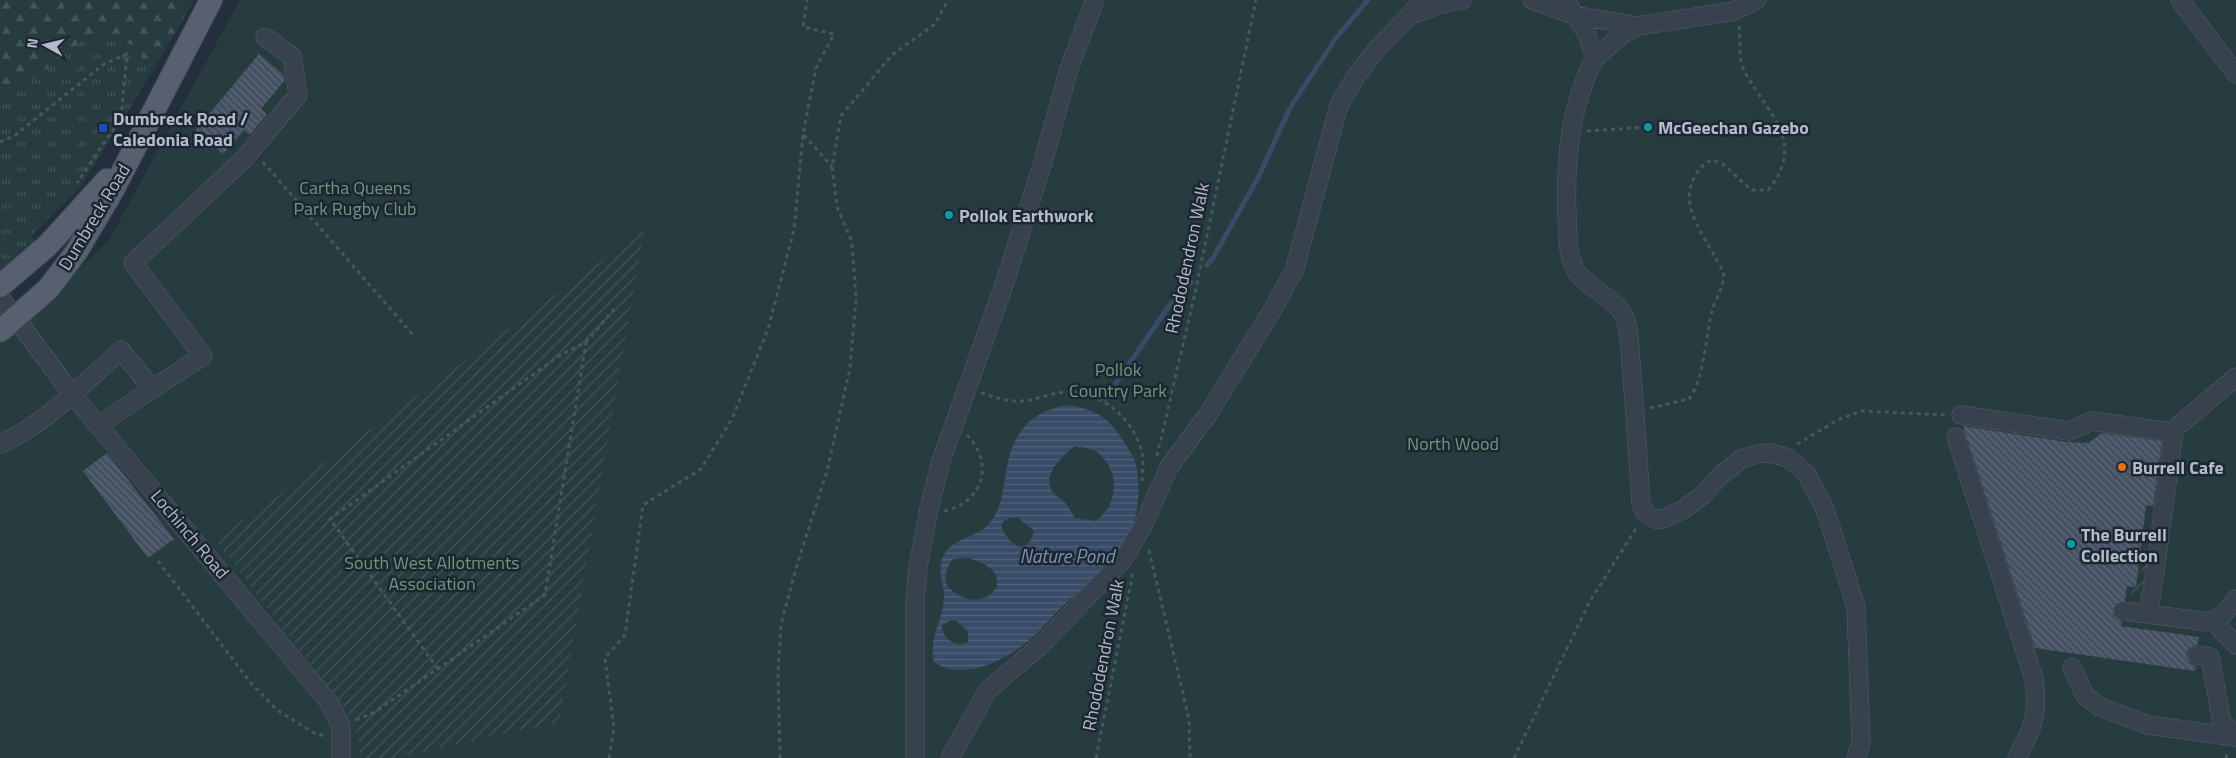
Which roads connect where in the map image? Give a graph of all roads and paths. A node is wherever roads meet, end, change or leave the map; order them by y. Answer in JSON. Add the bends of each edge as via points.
{"nodes":[{"id":1,"x":211,"y":0,"type":"edge"},
{"id":2,"x":808,"y":0,"type":"edge"},
{"id":3,"x":948,"y":0,"type":"edge"},
{"id":4,"x":1095,"y":0,"type":"edge"},
{"id":5,"x":1256,"y":0,"type":"edge"},
{"id":6,"x":1421,"y":0,"type":"edge"},
{"id":7,"x":1462,"y":0,"type":"edge"},
{"id":8,"x":1532,"y":0,"type":"edge"},
{"id":9,"x":1757,"y":0,"type":"edge"},
{"id":10,"x":2180,"y":0,"type":"edge"},
{"id":11,"x":1569,"y":7,"type":"edge"},
{"id":12,"x":1734,"y":11,"type":"junction"},
{"id":13,"x":1410,"y":15,"type":"junction"},
{"id":14,"x":1638,"y":26,"type":"junction"},
{"id":15,"x":266,"y":37,"type":"dead end"},
{"id":16,"x":1595,"y":58,"type":"junction"},
{"id":17,"x":2236,"y":74,"type":"edge"},
{"id":18,"x":1648,"y":128,"type":"dead end"},
{"id":19,"x":1571,"y":130,"type":"junction"},
{"id":20,"x":803,"y":134,"type":"junction"},
{"id":21,"x":0,"y":142,"type":"edge"},
{"id":22,"x":252,"y":150,"type":"junction"},
{"id":23,"x":133,"y":151,"type":"junction"},
{"id":24,"x":832,"y":166,"type":"junction"},
{"id":25,"x":72,"y":189,"type":"dead end"},
{"id":26,"x":0,"y":286,"type":"edge"},
{"id":27,"x":0,"y":297,"type":"edge"},
{"id":28,"x":617,"y":306,"type":"dead end"},
{"id":29,"x":6,"y":325,"type":"edge"},
{"id":30,"x":413,"y":335,"type":"dead end"},
{"id":31,"x":586,"y":342,"type":"junction"},
{"id":32,"x":2236,"y":377,"type":"edge"},
{"id":33,"x":152,"y":389,"type":"junction"},
{"id":34,"x":965,"y":390,"type":"junction"},
{"id":35,"x":72,"y":394,"type":"junction"},
{"id":36,"x":1956,"y":415,"type":"joint"},
{"id":37,"x":1635,"y":418,"type":"junction"},
{"id":38,"x":99,"y":426,"type":"junction"},
{"id":39,"x":952,"y":431,"type":"junction"},
{"id":40,"x":2170,"y":432,"type":"junction"},
{"id":41,"x":1956,"y":437,"type":"dead end"},
{"id":42,"x":0,"y":444,"type":"edge"},
{"id":43,"x":1781,"y":456,"type":"junction"},
{"id":44,"x":1155,"y":462,"type":"dead end"},
{"id":45,"x":1142,"y":490,"type":"dead end"},
{"id":46,"x":929,"y":509,"type":"junction"},
{"id":47,"x":1646,"y":514,"type":"junction"},
{"id":48,"x":1143,"y":526,"type":"junction"},
{"id":49,"x":158,"y":561,"type":"dead end"},
{"id":50,"x":1135,"y":564,"type":"dead end"},
{"id":51,"x":2236,"y":599,"type":"edge"},
{"id":52,"x":2124,"y":611,"type":"dead end"},
{"id":53,"x":2148,"y":614,"type":"junction"},
{"id":54,"x":2215,"y":619,"type":"junction"},
{"id":55,"x":2236,"y":645,"type":"edge"},
{"id":56,"x":2197,"y":655,"type":"dead end"},
{"id":57,"x":2072,"y":667,"type":"dead end"},
{"id":58,"x":438,"y":669,"type":"junction"},
{"id":59,"x":342,"y":733,"type":"junction"},
{"id":60,"x":2232,"y":733,"type":"edge"},
{"id":61,"x":1862,"y":753,"type":"edge"},
{"id":62,"x":341,"y":758,"type":"edge"},
{"id":63,"x":609,"y":758,"type":"edge"},
{"id":64,"x":780,"y":758,"type":"edge"},
{"id":65,"x":915,"y":758,"type":"edge"},
{"id":66,"x":950,"y":758,"type":"edge"},
{"id":67,"x":1096,"y":758,"type":"edge"},
{"id":68,"x":1190,"y":758,"type":"edge"},
{"id":69,"x":1514,"y":758,"type":"edge"},
{"id":70,"x":2017,"y":758,"type":"edge"}],
"edges":[{"from":1,"to":23,"type":"main road","name":"Dumbreck Road"},
{"from":2,"to":20,"type":"path","via":[[803,27],[834,34],[816,68]]},
{"from":3,"to":24,"type":"path","via":[[935,24],[892,55],[841,116]]},
{"from":4,"to":34,"type":"street","via":[[1069,68],[1004,285]]},
{"from":5,"to":44,"type":"path","name":"Rhododendron Walk","via":[[1195,293]]},
{"from":6,"to":13,"type":"street"},
{"from":7,"to":13,"type":"street"},
{"from":8,"to":11,"type":"street"},
{"from":9,"to":12,"type":"street"},
{"from":10,"to":17,"type":"street"},
{"from":11,"to":14,"type":"street"},
{"from":11,"to":16,"type":"street","via":[[1586,32]]},
{"from":12,"to":14,"type":"street"},
{"from":12,"to":37,"type":"path","via":[[1738,17],[1739,52],[1745,73],[1778,121],[1783,136],[1784,160],[1781,172],[1768,190],[1751,190],[1723,164],[1712,160],[1704,163],[1696,174],[1689,199],[1691,207],[1702,235],[1724,273],[1696,390],[1689,399],[1652,406]]},
{"from":13,"to":48,"type":"street","via":[[1376,50],[1339,104],[1294,271],[1209,412],[1169,467]]},
{"from":14,"to":16,"type":"street","via":[[1624,33]]},
{"from":15,"to":22,"type":"street","via":[[292,56],[298,95]]},
{"from":16,"to":19,"type":"street"},
{"from":18,"to":19,"type":"path"},
{"from":19,"to":37,"type":"street","via":[[1566,184],[1572,261],[1578,274],[1624,316],[1630,343]]},
{"from":20,"to":24,"type":"path"},
{"from":20,"to":63,"type":"path","via":[[794,230],[768,329],[732,419],[701,469],[643,505],[625,635],[605,658],[614,728]]},
{"from":21,"to":25,"type":"path","via":[[14,136],[104,64],[127,54],[121,118]]},
{"from":22,"to":30,"type":"path"},
{"from":22,"to":33,"type":"street","via":[[134,263],[203,356]]},
{"from":23,"to":26,"type":"main road","name":"Dumbreck Road","via":[[47,246]]},
{"from":23,"to":29,"type":"main road","name":"Dumbreck Road","via":[[77,251],[48,289]]},
{"from":24,"to":64,"type":"path","via":[[837,207],[852,242],[856,299],[850,368],[827,471],[781,625],[778,673]]},
{"from":27,"to":29,"type":"street","name":"Lochinch Road"},
{"from":28,"to":31,"type":"path"},
{"from":29,"to":35,"type":"street","name":"Lochinch Road"},
{"from":31,"to":58,"type":"path","via":[[545,595]]},
{"from":31,"to":58,"type":"path","via":[[559,356],[330,519]]},
{"from":32,"to":40,"type":"street"},
{"from":33,"to":35,"type":"street","via":[[121,350]]},
{"from":33,"to":38,"type":"street"},
{"from":34,"to":39,"type":"street"},
{"from":34,"to":45,"type":"path","via":[[1009,401],[1070,392],[1092,395],[1121,415],[1134,435],[1142,453]]},
{"from":35,"to":38,"type":"street","name":"Lochinch Road"},
{"from":35,"to":42,"type":"street","via":[[19,435]]},
{"from":36,"to":40,"type":"street","via":[[2069,431],[2092,421]]},
{"from":36,"to":43,"type":"path","via":[[1861,411],[1823,428]]},
{"from":37,"to":47,"type":"street","via":[[1641,504]]},
{"from":38,"to":59,"type":"street","name":"Lochinch Road","via":[[328,701]]},
{"from":39,"to":46,"type":"street"},
{"from":39,"to":46,"type":"path","via":[[964,433],[981,454],[980,484],[972,498],[955,509]]},
{"from":40,"to":53,"type":"street","via":[[2173,438]]},
{"from":41,"to":70,"type":"street","via":[[2034,679],[2037,709],[2032,728]]},
{"from":43,"to":47,"type":"street","via":[[1763,453],[1741,459],[1684,510],[1662,519]]},
{"from":43,"to":61,"type":"street","via":[[1806,473],[1824,510],[1856,607]]},
{"from":46,"to":65,"type":"street","via":[[915,601]]},
{"from":47,"to":69,"type":"path","via":[[1590,601]]},
{"from":48,"to":66,"type":"street","via":[[1123,560],[1101,584],[1040,646],[988,690]]},
{"from":48,"to":68,"type":"path","via":[[1189,719]]},
{"from":49,"to":59,"type":"path","via":[[250,682],[277,710],[314,733]]},
{"from":50,"to":67,"type":"path","name":"Rhododendron Walk"},
{"from":51,"to":54,"type":"street","via":[[2223,615]]},
{"from":52,"to":53,"type":"street"},
{"from":53,"to":54,"type":"street","via":[[2208,622]]},
{"from":54,"to":55,"type":"street"},
{"from":56,"to":60,"type":"street","via":[[2210,657],[2222,723]]},
{"from":57,"to":60,"type":"street","via":[[2085,696],[2100,707],[2148,724]]},
{"from":58,"to":59,"type":"path"},
{"from":59,"to":62,"type":"street"}]}
